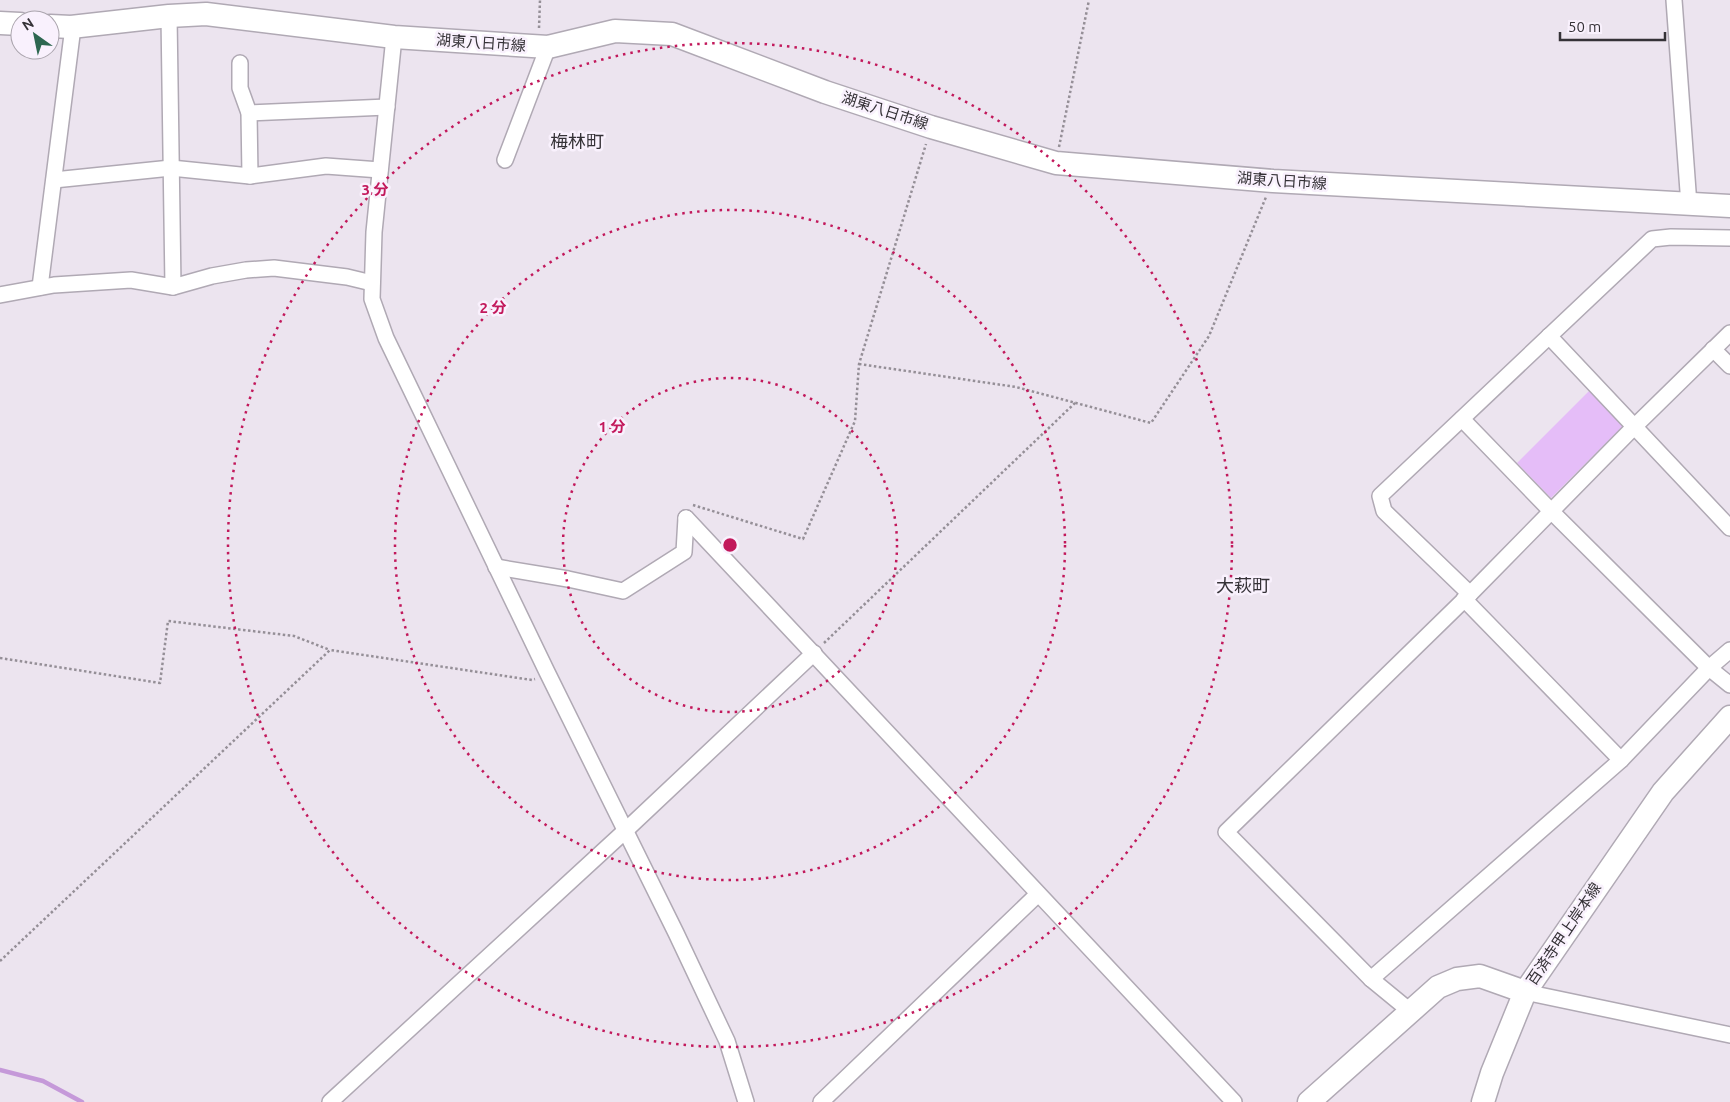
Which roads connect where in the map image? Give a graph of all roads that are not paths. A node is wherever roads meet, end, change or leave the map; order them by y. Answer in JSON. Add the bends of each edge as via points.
{"nodes":[{"id":1,"x":1674,"y":0,"type":"edge"},
{"id":2,"x":169,"y":16,"type":"junction"},
{"id":3,"x":61,"y":26,"type":"edge"},
{"id":4,"x":394,"y":37,"type":"junction"},
{"id":5,"x":543,"y":47,"type":"junction"},
{"id":6,"x":240,"y":63,"type":"dead end"},
{"id":7,"x":387,"y":107,"type":"junction"},
{"id":8,"x":249,"y":113,"type":"junction"},
{"id":9,"x":505,"y":160,"type":"dead end"},
{"id":10,"x":171,"y":168,"type":"junction"},
{"id":11,"x":380,"y":170,"type":"junction"},
{"id":12,"x":250,"y":176,"type":"junction"},
{"id":13,"x":54,"y":180,"type":"junction"},
{"id":14,"x":1689,"y":205,"type":"junction"},
{"id":15,"x":1730,"y":206,"type":"edge"},
{"id":16,"x":1730,"y":238,"type":"edge"},
{"id":17,"x":372,"y":283,"type":"junction"},
{"id":18,"x":173,"y":286,"type":"junction"},
{"id":19,"x":40,"y":287,"type":"junction"},
{"id":20,"x":0,"y":295,"type":"edge"},
{"id":21,"x":1730,"y":333,"type":"edge"},
{"id":22,"x":1549,"y":336,"type":"junction"},
{"id":23,"x":1714,"y":349,"type":"junction"},
{"id":24,"x":1730,"y":366,"type":"edge"},
{"id":25,"x":1462,"y":418,"type":"junction"},
{"id":26,"x":1634,"y":427,"type":"junction"},
{"id":27,"x":1551,"y":511,"type":"junction"},
{"id":28,"x":1730,"y":528,"type":"edge"},
{"id":29,"x":496,"y":567,"type":"junction"},
{"id":30,"x":1467,"y":597,"type":"junction"},
{"id":31,"x":1730,"y":650,"type":"edge"},
{"id":32,"x":814,"y":653,"type":"junction"},
{"id":33,"x":1709,"y":668,"type":"junction"},
{"id":34,"x":1730,"y":685,"type":"edge"},
{"id":35,"x":1730,"y":717,"type":"edge"},
{"id":36,"x":1621,"y":760,"type":"junction"},
{"id":37,"x":625,"y":830,"type":"junction"},
{"id":38,"x":1038,"y":894,"type":"junction"},
{"id":39,"x":1371,"y":979,"type":"junction"},
{"id":40,"x":1525,"y":992,"type":"junction"},
{"id":41,"x":1410,"y":1011,"type":"junction"},
{"id":42,"x":1730,"y":1035,"type":"edge"},
{"id":43,"x":330,"y":1102,"type":"edge"},
{"id":44,"x":746,"y":1102,"type":"edge"},
{"id":45,"x":821,"y":1102,"type":"edge"},
{"id":46,"x":1234,"y":1102,"type":"edge"},
{"id":47,"x":1309,"y":1102,"type":"edge"},
{"id":48,"x":1483,"y":1102,"type":"edge"}],
"edges":[{"from":1,"to":14,"type":"street"},
{"from":2,"to":3,"type":"main road","name":"湖東八日市線"},
{"from":2,"to":4,"type":"main road","name":"湖東八日市線","via":[[206,14]]},
{"from":2,"to":10,"type":"street"},
{"from":3,"to":13,"type":"street","via":[[73,27]]},
{"from":4,"to":5,"type":"main road","name":"湖東八日市線"},
{"from":4,"to":7,"type":"street"},
{"from":5,"to":9,"type":"street"},
{"from":5,"to":14,"type":"main road","name":"湖東八日市線","via":[[615,31],[672,34],[825,92],[1056,163],[1273,181]]},
{"from":6,"to":8,"type":"street","via":[[240,88]]},
{"from":7,"to":8,"type":"street"},
{"from":7,"to":11,"type":"street"},
{"from":8,"to":12,"type":"street"},
{"from":10,"to":12,"type":"street"},
{"from":10,"to":13,"type":"street"},
{"from":10,"to":18,"type":"street"},
{"from":11,"to":12,"type":"street","via":[[326,166]]},
{"from":11,"to":17,"type":"street"},
{"from":13,"to":19,"type":"street"},
{"from":14,"to":15,"type":"main road","name":"湖東八日市線"},
{"from":16,"to":22,"type":"street","via":[[1652,239]]},
{"from":17,"to":18,"type":"street","via":[[274,268],[212,276]]},
{"from":17,"to":29,"type":"street","via":[[372,299],[386,338]]},
{"from":18,"to":19,"type":"street","via":[[131,280]]},
{"from":19,"to":20,"type":"street"},
{"from":21,"to":23,"type":"street"},
{"from":22,"to":25,"type":"street"},
{"from":22,"to":26,"type":"street"},
{"from":23,"to":24,"type":"street"},
{"from":23,"to":26,"type":"street"},
{"from":25,"to":27,"type":"street"},
{"from":25,"to":30,"type":"street","via":[[1380,496],[1384,510]]},
{"from":26,"to":27,"type":"street"},
{"from":26,"to":28,"type":"street"},
{"from":27,"to":30,"type":"street"},
{"from":27,"to":33,"type":"street"},
{"from":29,"to":32,"type":"street","via":[[623,591],[684,552],[686,518]]},
{"from":29,"to":37,"type":"street"},
{"from":30,"to":36,"type":"street"},
{"from":30,"to":39,"type":"street","via":[[1226,832]]},
{"from":31,"to":33,"type":"street"},
{"from":32,"to":37,"type":"street"},
{"from":32,"to":38,"type":"street"},
{"from":33,"to":34,"type":"street"},
{"from":33,"to":36,"type":"street"},
{"from":35,"to":40,"type":"main road","name":"百済寺甲上岸本線","via":[[1663,792]]},
{"from":36,"to":39,"type":"street"},
{"from":37,"to":43,"type":"street"},
{"from":37,"to":44,"type":"street","via":[[726,1041]]},
{"from":38,"to":45,"type":"street"},
{"from":38,"to":46,"type":"street"},
{"from":39,"to":41,"type":"street"},
{"from":40,"to":41,"type":"main road","name":"百済寺甲上岸本線","via":[[1480,976],[1458,979],[1438,987]]},
{"from":40,"to":42,"type":"street"},
{"from":40,"to":48,"type":"main road"},
{"from":41,"to":47,"type":"main road","name":"百済寺甲上岸本線"}]}
